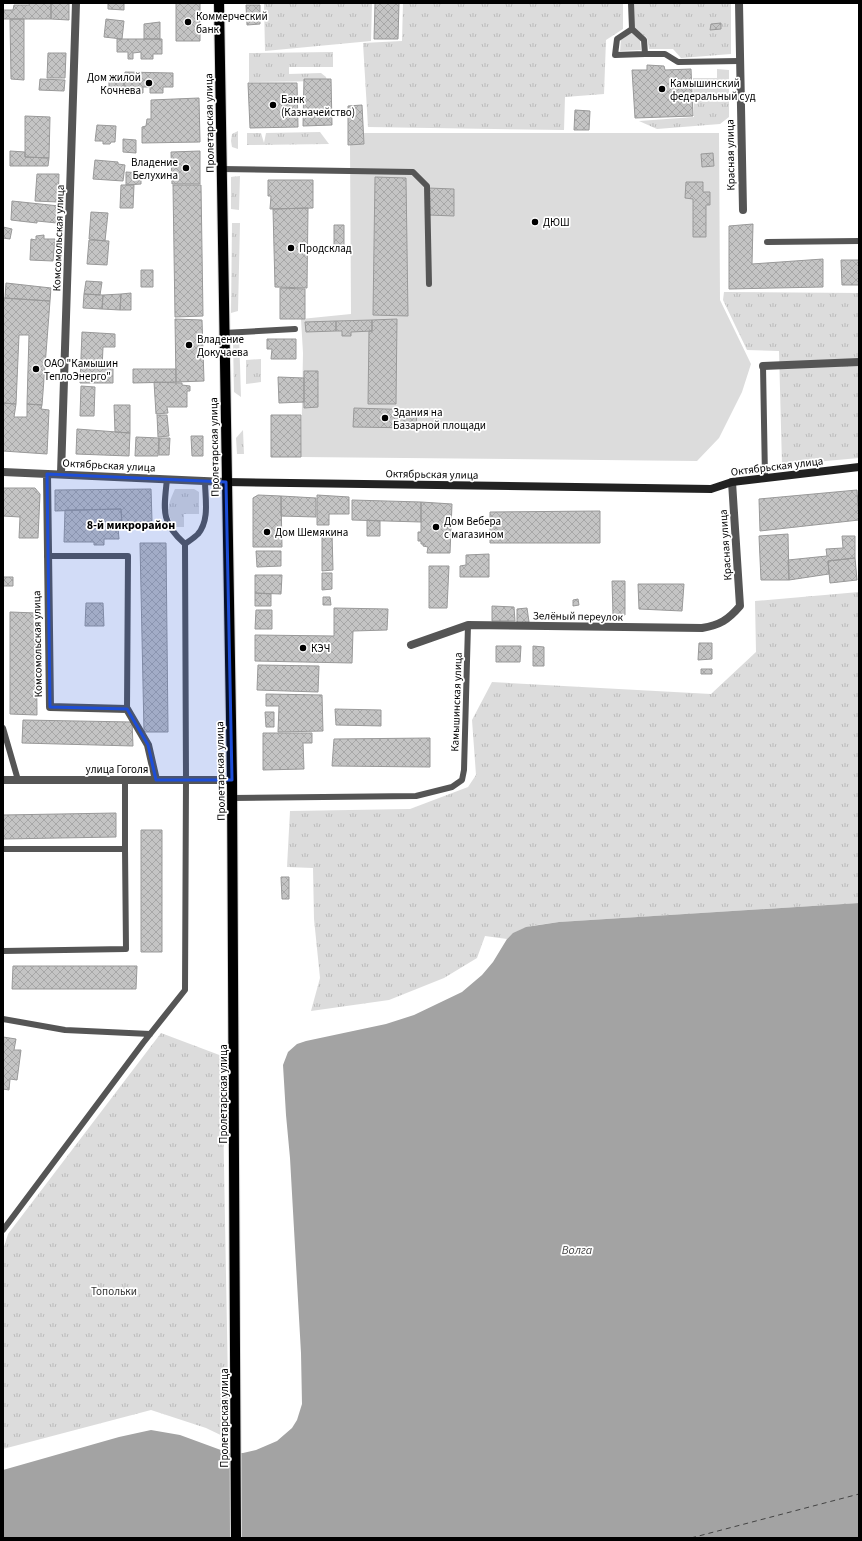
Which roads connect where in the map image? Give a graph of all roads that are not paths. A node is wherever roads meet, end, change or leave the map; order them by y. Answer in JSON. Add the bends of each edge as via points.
{"nodes":[{"id":1,"x":76,"y":3,"type":"edge"},
{"id":2,"x":219,"y":3,"type":"edge"},
{"id":3,"x":631,"y":3,"type":"edge"},
{"id":4,"x":739,"y":3,"type":"edge"},
{"id":5,"x":632,"y":29,"type":"junction"},
{"id":6,"x":645,"y":54,"type":"junction"},
{"id":7,"x":739,"y":62,"type":"junction"},
{"id":8,"x":221,"y":169,"type":"junction"},
{"id":9,"x":743,"y":210,"type":"dead end"},
{"id":10,"x":859,"y":241,"type":"edge"},
{"id":11,"x":767,"y":242,"type":"dead end"},
{"id":12,"x":429,"y":284,"type":"dead end"},
{"id":13,"x":295,"y":329,"type":"dead end"},
{"id":14,"x":224,"y":333,"type":"junction"},
{"id":15,"x":859,"y":362,"type":"edge"},
{"id":16,"x":763,"y":366,"type":"joint"},
{"id":17,"x":859,"y":467,"type":"edge"},
{"id":18,"x":3,"y":472,"type":"edge"},
{"id":19,"x":47,"y":474,"type":"junction"},
{"id":20,"x":62,"y":474,"type":"junction"},
{"id":21,"x":765,"y":478,"type":"junction"},
{"id":22,"x":166,"y":479,"type":"junction"},
{"id":23,"x":205,"y":481,"type":"junction"},
{"id":24,"x":226,"y":482,"type":"junction"},
{"id":25,"x":732,"y":482,"type":"junction"},
{"id":26,"x":185,"y":544,"type":"junction"},
{"id":27,"x":47,"y":556,"type":"junction"},
{"id":28,"x":740,"y":606,"type":"joint"},
{"id":29,"x":468,"y":626,"type":"junction"},
{"id":30,"x":411,"y":645,"type":"dead end"},
{"id":31,"x":127,"y":709,"type":"junction"},
{"id":32,"x":3,"y":728,"type":"edge"},
{"id":33,"x":3,"y":780,"type":"edge"},
{"id":34,"x":18,"y":780,"type":"junction"},
{"id":35,"x":125,"y":780,"type":"junction"},
{"id":36,"x":156,"y":780,"type":"junction"},
{"id":37,"x":186,"y":780,"type":"junction"},
{"id":38,"x":232,"y":780,"type":"junction"},
{"id":39,"x":232,"y":798,"type":"junction"},
{"id":40,"x":3,"y":849,"type":"edge"},
{"id":41,"x":125,"y":849,"type":"junction"},
{"id":42,"x":3,"y":951,"type":"edge"},
{"id":43,"x":3,"y":1020,"type":"edge"},
{"id":44,"x":150,"y":1034,"type":"junction"},
{"id":45,"x":3,"y":1230,"type":"edge"},
{"id":46,"x":236,"y":1538,"type":"edge"}],
"edges":[{"from":1,"to":20,"type":"street","name":"Комсомольская улица"},
{"from":2,"to":8,"type":"main road","name":"Пролетарская улица"},
{"from":3,"to":5,"type":"lane"},
{"from":4,"to":7,"type":"street","name":"Красная улица"},
{"from":5,"to":6,"type":"lane","via":[[644,40]]},
{"from":5,"to":6,"type":"lane","via":[[617,39],[615,55]]},
{"from":6,"to":7,"type":"lane","via":[[665,54],[678,62]]},
{"from":7,"to":9,"type":"street","name":"Красная улица"},
{"from":8,"to":12,"type":"lane","via":[[413,172],[427,186]]},
{"from":8,"to":14,"type":"main road","name":"Пролетарская улица"},
{"from":10,"to":11,"type":"lane"},
{"from":13,"to":14,"type":"lane"},
{"from":14,"to":24,"type":"main road","name":"Пролетарская улица"},
{"from":15,"to":16,"type":"street"},
{"from":16,"to":21,"type":"lane"},
{"from":17,"to":21,"type":"street","name":"Октябрьская улица"},
{"from":18,"to":19,"type":"street","name":"Октябрьская улица"},
{"from":19,"to":20,"type":"street","name":"Октябрьская улица"},
{"from":19,"to":27,"type":"street","name":"Комсомольская улица"},
{"from":20,"to":22,"type":"street","name":"Октябрьская улица"},
{"from":21,"to":25,"type":"street","name":"Октябрьская улица"},
{"from":22,"to":23,"type":"street","name":"Октябрьская улица"},
{"from":22,"to":26,"type":"lane","via":[[164,509],[167,522],[174,535]]},
{"from":23,"to":24,"type":"street","name":"Октябрьская улица"},
{"from":23,"to":26,"type":"lane","via":[[204,523],[198,534]]},
{"from":24,"to":25,"type":"street","name":"Октябрьская улица","via":[[711,489]]},
{"from":24,"to":38,"type":"main road","name":"Пролетарская улица"},
{"from":25,"to":28,"type":"street","name":"Красная улица"},
{"from":26,"to":37,"type":"lane"},
{"from":27,"to":31,"type":"street","name":"Комсомольская улица","via":[[50,708]]},
{"from":27,"to":31,"type":"lane","via":[[128,556]]},
{"from":28,"to":29,"type":"street","name":"Зелёный переулок","via":[[730,618],[716,626],[702,628]]},
{"from":29,"to":30,"type":"street","name":"Зелёный переулок"},
{"from":29,"to":39,"type":"lane","name":"Камышинская улица","via":[[464,770],[462,780],[458,783],[446,789],[416,796]]},
{"from":31,"to":36,"type":"street","via":[[148,745]]},
{"from":32,"to":34,"type":"lane"},
{"from":33,"to":34,"type":"street","name":"улица Гоголя"},
{"from":34,"to":35,"type":"street","name":"улица Гоголя"},
{"from":35,"to":36,"type":"street","name":"улица Гоголя"},
{"from":35,"to":41,"type":"lane"},
{"from":36,"to":37,"type":"street","name":"улица Гоголя"},
{"from":37,"to":38,"type":"street","name":"улица Гоголя"},
{"from":37,"to":44,"type":"lane","via":[[185,990]]},
{"from":38,"to":39,"type":"main road","name":"Пролетарская улица"},
{"from":39,"to":46,"type":"main road","name":"Пролетарская улица"},
{"from":40,"to":41,"type":"lane"},
{"from":41,"to":42,"type":"lane","via":[[126,949]]},
{"from":43,"to":44,"type":"lane","via":[[65,1030]]},
{"from":44,"to":45,"type":"lane"}]}
